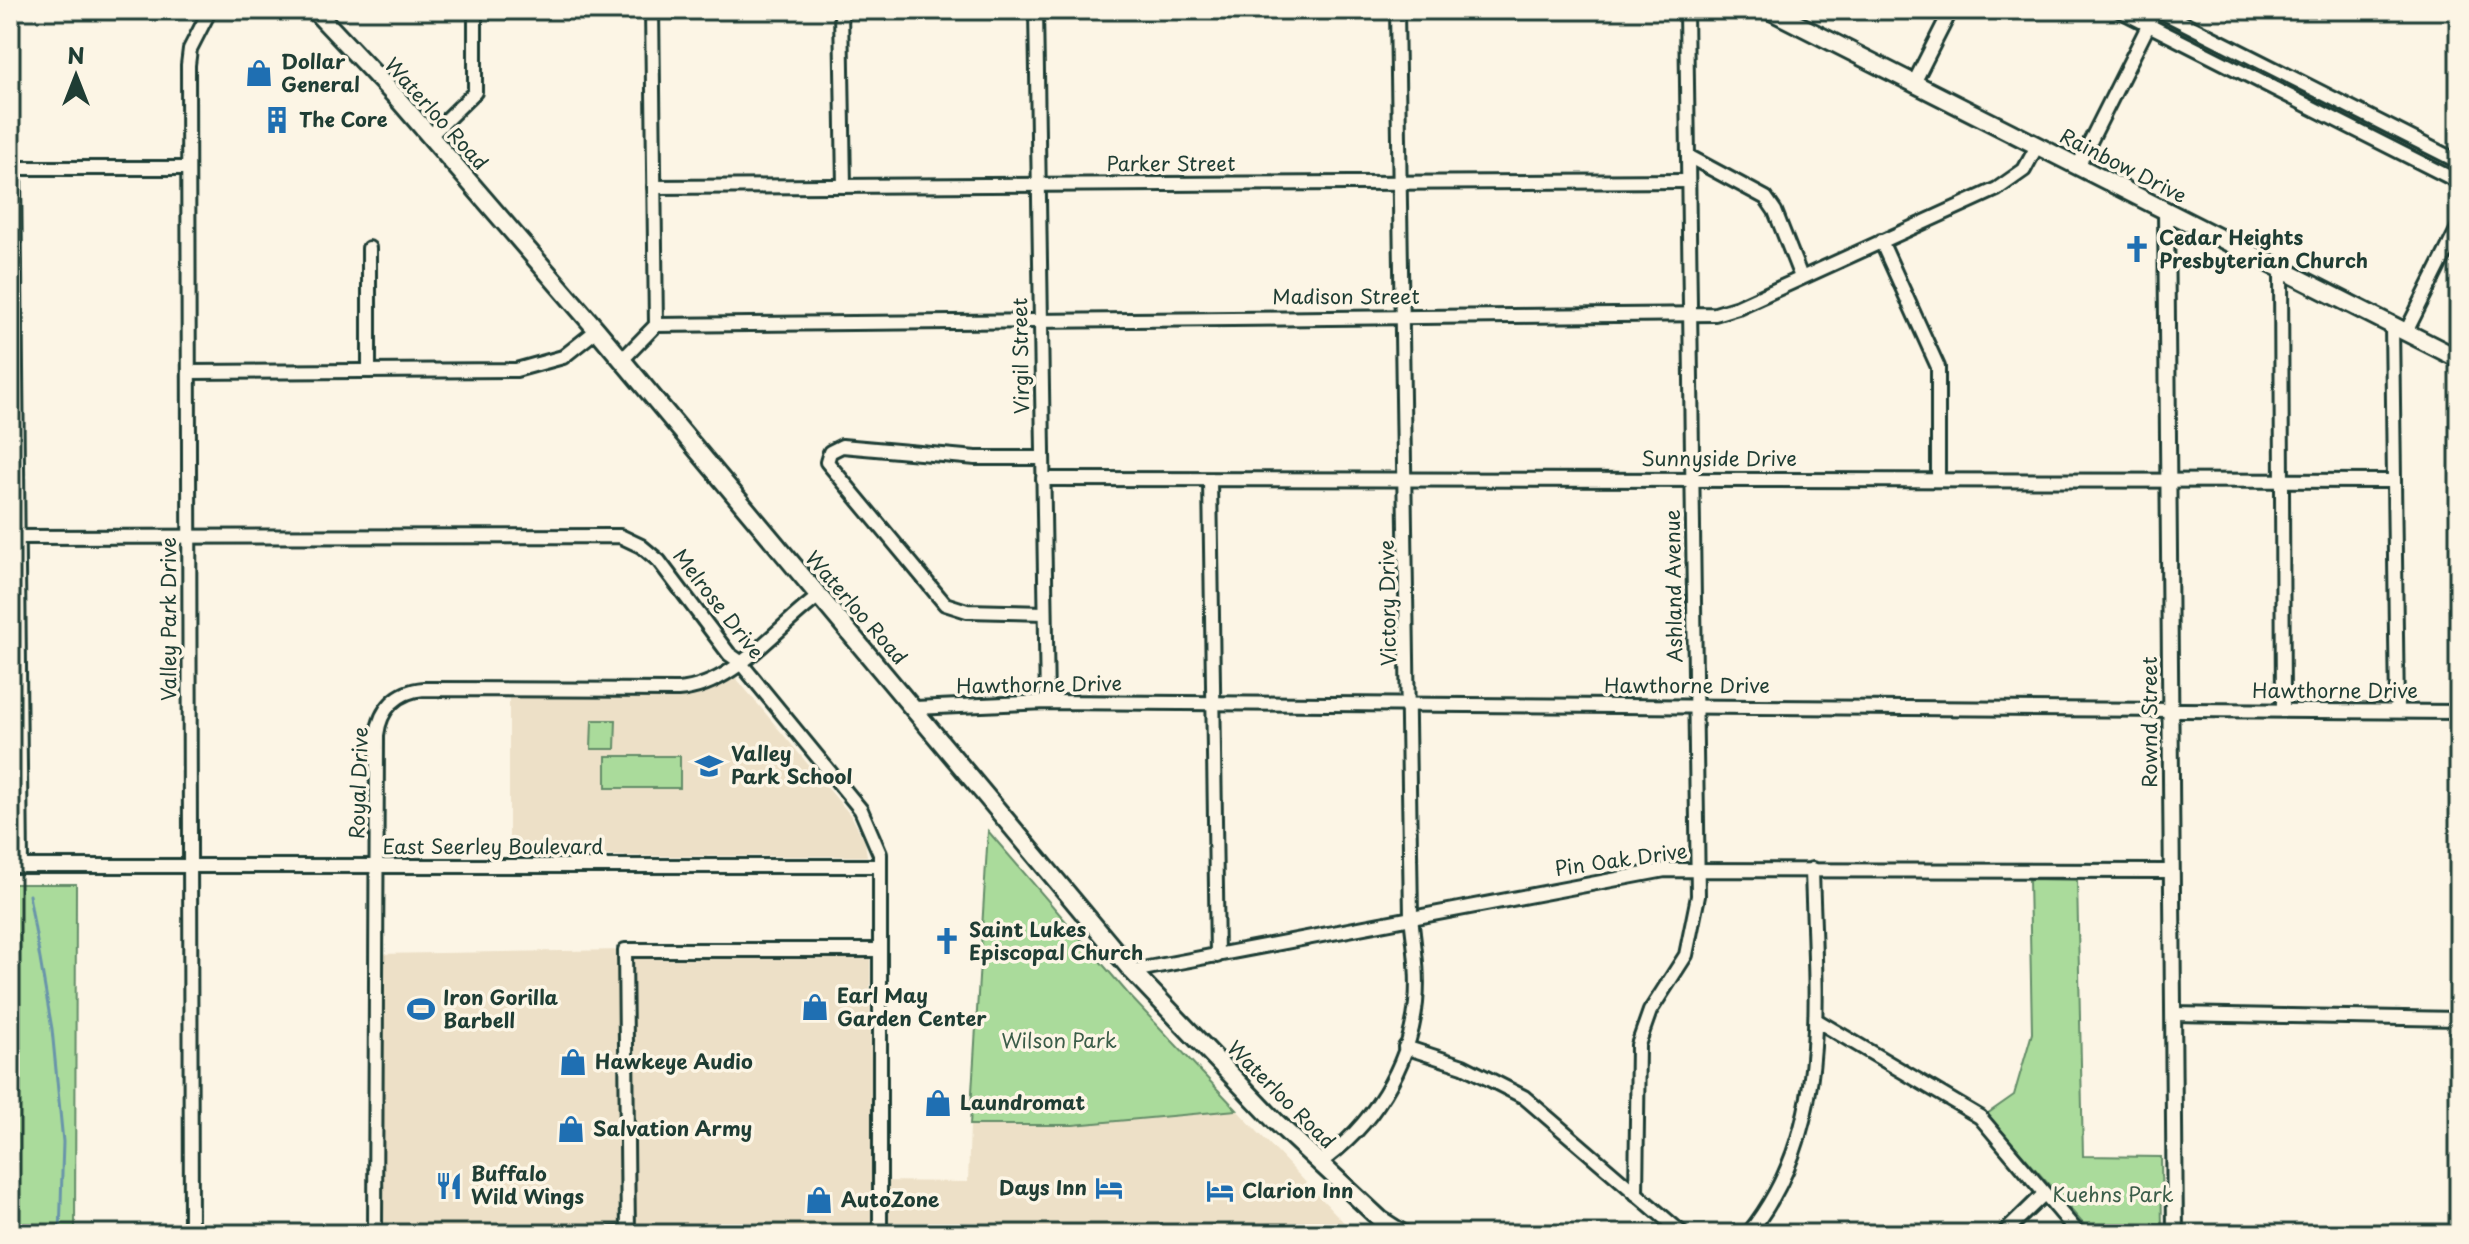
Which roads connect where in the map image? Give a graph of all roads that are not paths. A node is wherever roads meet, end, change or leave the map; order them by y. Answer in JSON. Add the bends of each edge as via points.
{"nodes":[{"id":1,"x":210,"y":10,"type":"edge"},
{"id":2,"x":314,"y":10,"type":"edge"},
{"id":3,"x":475,"y":10,"type":"edge"},
{"id":4,"x":652,"y":10,"type":"edge"},
{"id":5,"x":841,"y":10,"type":"edge"},
{"id":6,"x":1036,"y":10,"type":"edge"},
{"id":7,"x":1397,"y":10,"type":"edge"},
{"id":8,"x":1686,"y":10,"type":"edge"},
{"id":9,"x":1769,"y":10,"type":"edge"},
{"id":10,"x":1951,"y":10,"type":"edge"},
{"id":11,"x":2119,"y":10,"type":"edge"},
{"id":12,"x":2157,"y":10,"type":"edge"},
{"id":13,"x":2149,"y":25,"type":"junction"},
{"id":14,"x":1914,"y":83,"type":"junction"},
{"id":15,"x":430,"y":136,"type":"junction"},
{"id":16,"x":2037,"y":146,"type":"junction"},
{"id":17,"x":1688,"y":156,"type":"junction"},
{"id":18,"x":2459,"y":162,"type":"edge"},
{"id":19,"x":12,"y":165,"type":"edge"},
{"id":20,"x":2078,"y":166,"type":"junction"},
{"id":21,"x":188,"y":168,"type":"junction"},
{"id":22,"x":1688,"y":181,"type":"junction"},
{"id":23,"x":1400,"y":182,"type":"junction"},
{"id":24,"x":2459,"y":182,"type":"edge"},
{"id":25,"x":1039,"y":185,"type":"junction"},
{"id":26,"x":844,"y":186,"type":"junction"},
{"id":27,"x":654,"y":187,"type":"junction"},
{"id":28,"x":2166,"y":210,"type":"junction"},
{"id":29,"x":2459,"y":226,"type":"edge"},
{"id":30,"x":1881,"y":241,"type":"junction"},
{"id":31,"x":369,"y":248,"type":"dead end"},
{"id":32,"x":2281,"y":269,"type":"junction"},
{"id":33,"x":1801,"y":277,"type":"junction"},
{"id":34,"x":1690,"y":316,"type":"junction"},
{"id":35,"x":1403,"y":317,"type":"junction"},
{"id":36,"x":1041,"y":319,"type":"junction"},
{"id":37,"x":656,"y":325,"type":"junction"},
{"id":38,"x":2399,"y":329,"type":"junction"},
{"id":39,"x":597,"y":330,"type":"junction"},
{"id":40,"x":2459,"y":359,"type":"edge"},
{"id":41,"x":622,"y":360,"type":"junction"},
{"id":42,"x":369,"y":371,"type":"junction"},
{"id":43,"x":189,"y":372,"type":"junction"},
{"id":44,"x":1043,"y":458,"type":"junction"},
{"id":45,"x":1043,"y":479,"type":"junction"},
{"id":46,"x":1692,"y":479,"type":"junction"},
{"id":47,"x":1938,"y":479,"type":"junction"},
{"id":48,"x":1210,"y":480,"type":"junction"},
{"id":49,"x":1406,"y":480,"type":"junction"},
{"id":50,"x":2168,"y":481,"type":"junction"},
{"id":51,"x":2394,"y":481,"type":"junction"},
{"id":52,"x":2282,"y":483,"type":"junction"},
{"id":53,"x":14,"y":537,"type":"edge"},
{"id":54,"x":189,"y":537,"type":"junction"},
{"id":55,"x":818,"y":597,"type":"junction"},
{"id":56,"x":1045,"y":613,"type":"junction"},
{"id":57,"x":739,"y":661,"type":"junction"},
{"id":58,"x":1047,"y":702,"type":"junction"},
{"id":59,"x":1213,"y":703,"type":"junction"},
{"id":60,"x":1410,"y":705,"type":"junction"},
{"id":61,"x":1696,"y":706,"type":"junction"},
{"id":62,"x":915,"y":708,"type":"junction"},
{"id":63,"x":2171,"y":710,"type":"junction"},
{"id":64,"x":2283,"y":710,"type":"junction"},
{"id":65,"x":2397,"y":711,"type":"junction"},
{"id":66,"x":2459,"y":712,"type":"edge"},
{"id":67,"x":14,"y":799,"type":"edge"},
{"id":68,"x":16,"y":866,"type":"edge"},
{"id":69,"x":880,"y":866,"type":"junction"},
{"id":70,"x":377,"y":867,"type":"junction"},
{"id":71,"x":190,"y":868,"type":"junction"},
{"id":72,"x":1698,"y":869,"type":"junction"},
{"id":73,"x":1812,"y":869,"type":"junction"},
{"id":74,"x":2171,"y":871,"type":"junction"},
{"id":75,"x":1411,"y":916,"type":"junction"},
{"id":76,"x":879,"y":950,"type":"junction"},
{"id":77,"x":1217,"y":956,"type":"junction"},
{"id":78,"x":1132,"y":971,"type":"junction"},
{"id":79,"x":2173,"y":1014,"type":"junction"},
{"id":80,"x":2459,"y":1019,"type":"edge"},
{"id":81,"x":1816,"y":1020,"type":"junction"},
{"id":82,"x":1405,"y":1047,"type":"junction"},
{"id":83,"x":1319,"y":1163,"type":"junction"},
{"id":84,"x":1636,"y":1194,"type":"junction"},
{"id":85,"x":2044,"y":1194,"type":"junction"},
{"id":86,"x":1385,"y":1227,"type":"edge"},
{"id":87,"x":191,"y":1234,"type":"edge"},
{"id":88,"x":375,"y":1234,"type":"edge"},
{"id":89,"x":610,"y":1234,"type":"edge"},
{"id":90,"x":628,"y":1234,"type":"edge"},
{"id":91,"x":880,"y":1234,"type":"edge"},
{"id":92,"x":1403,"y":1234,"type":"edge"},
{"id":93,"x":1683,"y":1234,"type":"edge"},
{"id":94,"x":1748,"y":1234,"type":"edge"},
{"id":95,"x":2003,"y":1234,"type":"edge"},
{"id":96,"x":2079,"y":1234,"type":"edge"},
{"id":97,"x":2175,"y":1234,"type":"edge"}],
"edges":[{"from":1,"to":21,"type":"street","name":"Valley Park Drive","via":[[190,49]]},
{"from":2,"to":15,"type":"main road","name":"Waterloo Road"},
{"from":3,"to":15,"type":"street","via":[[475,92]]},
{"from":4,"to":27,"type":"street"},
{"from":5,"to":26,"type":"street"},
{"from":6,"to":25,"type":"street","name":"Virgil Street"},
{"from":7,"to":23,"type":"street","name":"Victory Drive"},
{"from":8,"to":17,"type":"street","name":"Ashland Avenue"},
{"from":9,"to":14,"type":"main road","name":"Rainbow Drive"},
{"from":10,"to":14,"type":"street"},
{"from":11,"to":13,"type":"street"},
{"from":12,"to":13,"type":"street"},
{"from":12,"to":18,"type":"street"},
{"from":13,"to":20,"type":"street"},
{"from":13,"to":24,"type":"street"},
{"from":14,"to":16,"type":"main road","name":"Rainbow Drive"},
{"from":15,"to":39,"type":"main road","name":"Waterloo Road"},
{"from":16,"to":20,"type":"main road","name":"Rainbow Drive"},
{"from":16,"to":30,"type":"street","name":"Madison Street","via":[[2024,170],[1997,189]]},
{"from":17,"to":22,"type":"street","name":"Ashland Avenue"},
{"from":17,"to":33,"type":"street","via":[[1766,198]]},
{"from":19,"to":21,"type":"street"},
{"from":19,"to":53,"type":"street"},
{"from":20,"to":28,"type":"main road","name":"Rainbow Drive"},
{"from":21,"to":43,"type":"street","name":"Valley Park Drive"},
{"from":22,"to":23,"type":"street","name":"Parker Street"},
{"from":22,"to":34,"type":"street","name":"Ashland Avenue"},
{"from":23,"to":25,"type":"street","name":"Parker Street"},
{"from":23,"to":35,"type":"street","name":"Victory Drive"},
{"from":25,"to":26,"type":"street","name":"Parker Street"},
{"from":25,"to":36,"type":"street","name":"Virgil Street"},
{"from":26,"to":27,"type":"street","name":"Parker Street"},
{"from":27,"to":37,"type":"street"},
{"from":28,"to":32,"type":"main road","name":"Rainbow Drive"},
{"from":28,"to":50,"type":"street","name":"Rownd Street"},
{"from":29,"to":38,"type":"street"},
{"from":30,"to":33,"type":"street","name":"Madison Street"},
{"from":30,"to":47,"type":"street","via":[[1938,367]]},
{"from":31,"to":42,"type":"street"},
{"from":32,"to":38,"type":"main road","name":"Rainbow Drive"},
{"from":32,"to":52,"type":"street"},
{"from":33,"to":34,"type":"street","name":"Madison Street","via":[[1727,311]]},
{"from":34,"to":35,"type":"street","name":"Madison Street"},
{"from":34,"to":46,"type":"street","name":"Ashland Avenue"},
{"from":35,"to":36,"type":"street","name":"Madison Street"},
{"from":35,"to":49,"type":"street","name":"Victory Drive"},
{"from":36,"to":37,"type":"street","name":"Madison Street"},
{"from":36,"to":44,"type":"street","name":"Virgil Street"},
{"from":37,"to":41,"type":"street"},
{"from":38,"to":40,"type":"main road","name":"Rainbow Drive"},
{"from":38,"to":51,"type":"street"},
{"from":39,"to":41,"type":"main road","name":"Waterloo Road"},
{"from":39,"to":42,"type":"street","via":[[570,353],[531,368]]},
{"from":41,"to":55,"type":"main road","name":"Waterloo Road"},
{"from":42,"to":43,"type":"street"},
{"from":43,"to":54,"type":"street","name":"Valley Park Drive"},
{"from":44,"to":45,"type":"street","name":"Virgil Street"},
{"from":44,"to":56,"type":"street","via":[[842,446],[830,452],[827,462],[945,604],[967,611]]},
{"from":45,"to":48,"type":"street","name":"Sunnyside Drive"},
{"from":45,"to":56,"type":"street","name":"Virgil Street"},
{"from":46,"to":47,"type":"street","name":"Sunnyside Drive"},
{"from":46,"to":49,"type":"street","name":"Sunnyside Drive"},
{"from":46,"to":61,"type":"street","name":"Ashland Avenue"},
{"from":47,"to":50,"type":"street","name":"Sunnyside Drive"},
{"from":48,"to":49,"type":"street","name":"Sunnyside Drive"},
{"from":48,"to":59,"type":"street"},
{"from":49,"to":60,"type":"street","name":"Victory Drive"},
{"from":50,"to":52,"type":"street","name":"Sunnyside Drive"},
{"from":50,"to":63,"type":"street","name":"Rownd Street"},
{"from":51,"to":52,"type":"street","name":"Sunnyside Drive"},
{"from":51,"to":65,"type":"street"},
{"from":52,"to":64,"type":"street"},
{"from":53,"to":54,"type":"street","name":"Melrose Drive"},
{"from":53,"to":67,"type":"street"},
{"from":54,"to":57,"type":"street","name":"Melrose Drive","via":[[620,536],[659,561]]},
{"from":54,"to":71,"type":"street","name":"Valley Park Drive"},
{"from":55,"to":57,"type":"street","name":"Royal Drive"},
{"from":55,"to":62,"type":"main road","name":"Waterloo Road"},
{"from":56,"to":58,"type":"street","name":"Virgil Street"},
{"from":57,"to":69,"type":"street","name":"Melrose Drive","via":[[861,810]]},
{"from":57,"to":70,"type":"street","name":"Royal Drive","via":[[714,682],[690,689],[424,689],[399,696],[385,709],[378,726]]},
{"from":58,"to":59,"type":"street","name":"Hawthorne Drive"},
{"from":58,"to":62,"type":"street","name":"Hawthorne Drive"},
{"from":59,"to":60,"type":"street","name":"Hawthorne Drive"},
{"from":59,"to":77,"type":"street"},
{"from":60,"to":61,"type":"street","name":"Hawthorne Drive"},
{"from":60,"to":75,"type":"street","name":"Victory Drive"},
{"from":61,"to":63,"type":"street","name":"Hawthorne Drive"},
{"from":61,"to":72,"type":"street","name":"Ashland Avenue"},
{"from":62,"to":78,"type":"main road","name":"Waterloo Road"},
{"from":63,"to":64,"type":"street","name":"Hawthorne Drive"},
{"from":63,"to":74,"type":"street","name":"Rownd Street"},
{"from":64,"to":65,"type":"street","name":"Hawthorne Drive"},
{"from":65,"to":66,"type":"street","name":"Hawthorne Drive"},
{"from":67,"to":68,"type":"street"},
{"from":68,"to":71,"type":"street","name":"East Seerley Boulevard"},
{"from":69,"to":70,"type":"street","name":"East Seerley Boulevard"},
{"from":69,"to":76,"type":"street","name":"Melrose Drive"},
{"from":70,"to":71,"type":"street","name":"East Seerley Boulevard"},
{"from":70,"to":88,"type":"street","name":"Royal Drive"},
{"from":71,"to":87,"type":"street","name":"Valley Park Drive"},
{"from":72,"to":73,"type":"street","name":"Pin Oak Drive"},
{"from":72,"to":75,"type":"street","name":"Pin Oak Drive","via":[[1665,870]]},
{"from":72,"to":84,"type":"street","name":"Ashland Avenue","via":[[1692,938],[1650,1011],[1638,1045]]},
{"from":73,"to":74,"type":"street","name":"Pin Oak Drive"},
{"from":73,"to":81,"type":"street"},
{"from":74,"to":79,"type":"street","name":"Rownd Street"},
{"from":75,"to":77,"type":"street","name":"Pin Oak Drive"},
{"from":75,"to":82,"type":"street","name":"Victory Drive","via":[[1417,987]]},
{"from":76,"to":90,"type":"street","via":[[625,950]]},
{"from":76,"to":91,"type":"street","name":"Melrose Drive"},
{"from":77,"to":78,"type":"street","name":"Pin Oak Drive"},
{"from":78,"to":83,"type":"main road","name":"Waterloo Road"},
{"from":79,"to":80,"type":"street"},
{"from":79,"to":97,"type":"street","name":"Rownd Street"},
{"from":81,"to":85,"type":"street","via":[[1980,1117]]},
{"from":81,"to":94,"type":"street","via":[[1813,1077],[1798,1145],[1779,1187]]},
{"from":82,"to":83,"type":"street","name":"Victory Drive","via":[[1382,1099]]},
{"from":82,"to":84,"type":"street","via":[[1508,1087]]},
{"from":83,"to":86,"type":"main road","name":"Waterloo Road"},
{"from":84,"to":93,"type":"street"},
{"from":85,"to":95,"type":"street"},
{"from":85,"to":96,"type":"street"},
{"from":86,"to":92,"type":"main road","name":"Waterloo Road"},
{"from":89,"to":90,"type":"street"}]}
